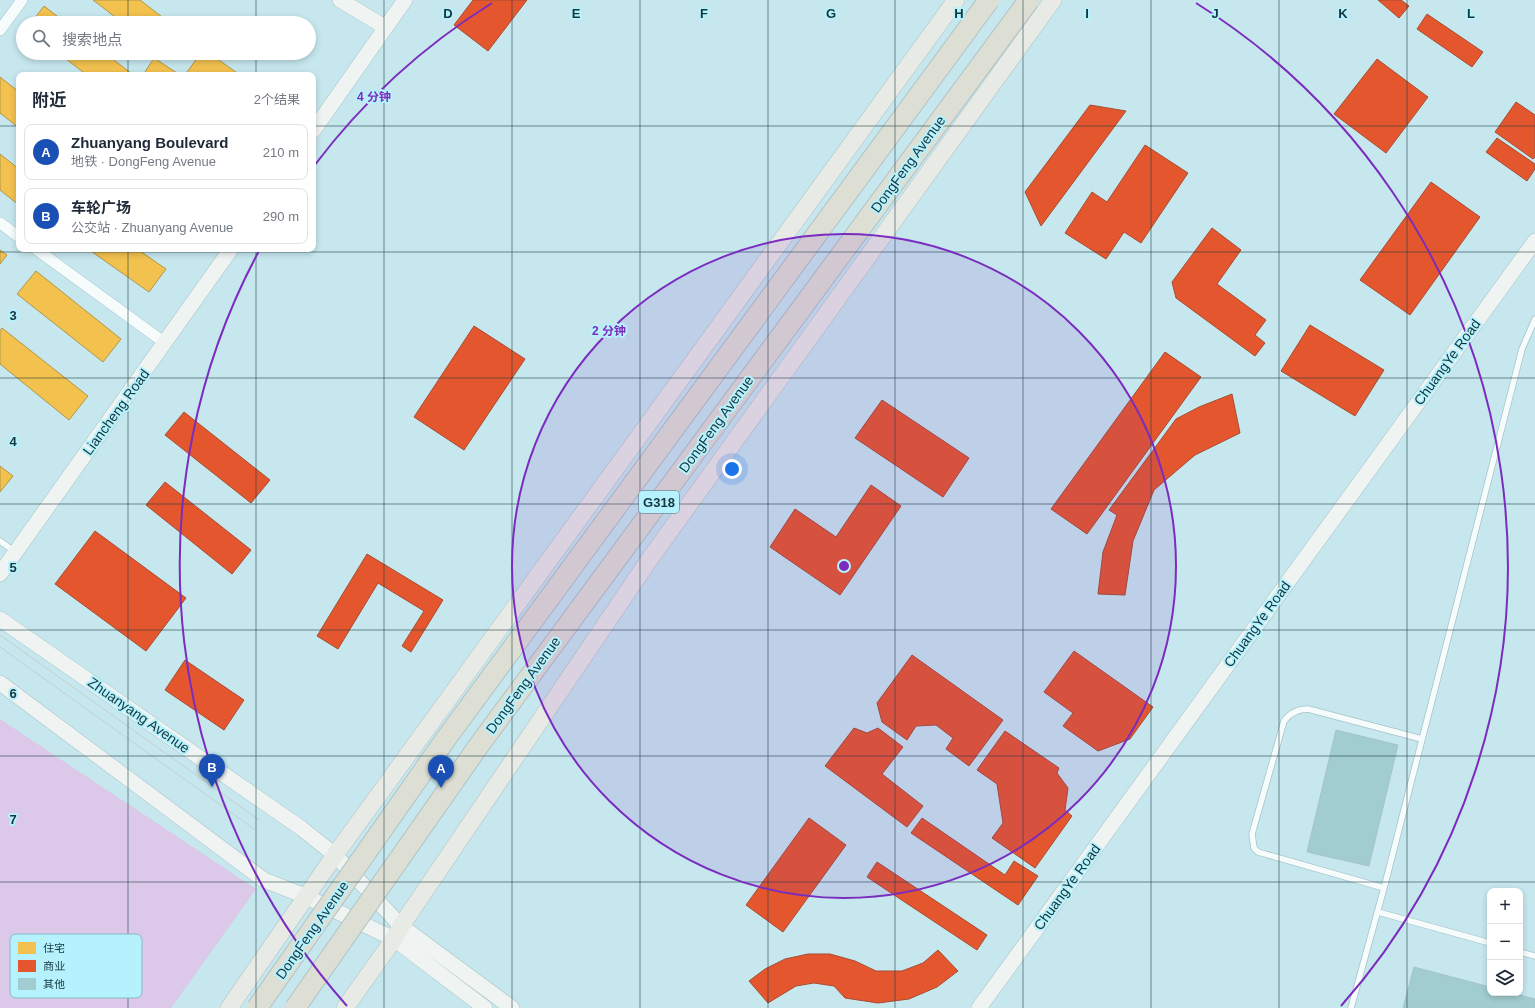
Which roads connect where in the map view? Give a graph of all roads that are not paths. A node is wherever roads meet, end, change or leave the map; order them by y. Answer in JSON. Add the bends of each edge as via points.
{"nodes":[{"id":1,"x":22,"y":0,"type":"edge"},
{"id":2,"x":340,"y":0,"type":"edge"},
{"id":3,"x":354,"y":0,"type":"edge"},
{"id":4,"x":405,"y":0,"type":"edge"},
{"id":5,"x":956,"y":0,"type":"edge"},
{"id":6,"x":989,"y":0,"type":"edge"},
{"id":7,"x":1029,"y":0,"type":"edge"},
{"id":8,"x":1053,"y":0,"type":"edge"},
{"id":9,"x":385,"y":27,"type":"junction"},
{"id":10,"x":0,"y":30,"type":"edge"},
{"id":11,"x":316,"y":127,"type":"edge"},
{"id":12,"x":0,"y":223,"type":"edge"},
{"id":13,"x":16,"y":235,"type":"edge"},
{"id":14,"x":1535,"y":241,"type":"edge"},
{"id":15,"x":40,"y":252,"type":"edge"},
{"id":16,"x":229,"y":252,"type":"edge"},
{"id":17,"x":1535,"y":319,"type":"edge"},
{"id":18,"x":165,"y":343,"type":"junction"},
{"id":19,"x":0,"y":541,"type":"edge"},
{"id":20,"x":16,"y":552,"type":"junction"},
{"id":21,"x":0,"y":574,"type":"edge"},
{"id":22,"x":0,"y":619,"type":"edge"},
{"id":23,"x":0,"y":683,"type":"edge"},
{"id":24,"x":1422,"y":739,"type":"junction"},
{"id":25,"x":334,"y":855,"type":"junction"},
{"id":26,"x":1384,"y":888,"type":"junction"},
{"id":27,"x":305,"y":896,"type":"junction"},
{"id":28,"x":1378,"y":912,"type":"junction"},
{"id":29,"x":397,"y":932,"type":"junction"},
{"id":30,"x":1487,"y":942,"type":"edge"},
{"id":31,"x":1523,"y":953,"type":"edge"},
{"id":32,"x":1535,"y":956,"type":"edge"},
{"id":33,"x":229,"y":1008,"type":"edge"},
{"id":34,"x":258,"y":1008,"type":"edge"},
{"id":35,"x":295,"y":1008,"type":"edge"},
{"id":36,"x":345,"y":1008,"type":"edge"},
{"id":37,"x":485,"y":1008,"type":"edge"},
{"id":38,"x":512,"y":1008,"type":"edge"},
{"id":39,"x":979,"y":1008,"type":"edge"},
{"id":40,"x":1350,"y":1008,"type":"edge"}],
"edges":[{"from":1,"to":10,"type":"street"},
{"from":2,"to":9,"type":"main road"},
{"from":3,"to":9,"type":"main road"},
{"from":4,"to":9,"type":"main road"},
{"from":5,"to":25,"type":"main road"},
{"from":6,"to":34,"type":"highway","name":"DongFeng Avenue","number":"G318","bridge":true,"via":[[445,740]]},
{"from":7,"to":35,"type":"highway","name":"DongFeng Avenue","number":"G318","bridge":true,"via":[[477,748]]},
{"from":8,"to":29,"type":"main road","via":[[649,560]]},
{"from":9,"to":11,"type":"main road"},
{"from":12,"to":13,"type":"street"},
{"from":14,"to":39,"type":"main road","name":"ChuangYe Road"},
{"from":15,"to":18,"type":"street"},
{"from":16,"to":18,"type":"main road","name":"Liancheng Road"},
{"from":17,"to":24,"type":"lane","via":[[1522,349]]},
{"from":18,"to":20,"type":"main road","name":"Liancheng Road"},
{"from":19,"to":20,"type":"lane"},
{"from":20,"to":21,"type":"main road","name":"Liancheng Road"},
{"from":22,"to":25,"type":"main road","name":"Zhuanyang Avenue","via":[[294,823]]},
{"from":23,"to":27,"type":"main road","via":[[264,880]]},
{"from":24,"to":26,"type":"lane"},
{"from":24,"to":26,"type":"lane","via":[[1308,709],[1300,709],[1288,715],[1284,721],[1252,834],[1254,848],[1258,852]]},
{"from":25,"to":27,"type":"main road"},
{"from":25,"to":29,"type":"main road","name":"Zhuanyang Avenue"},
{"from":26,"to":28,"type":"lane"},
{"from":27,"to":29,"type":"main road"},
{"from":27,"to":33,"type":"main road"},
{"from":28,"to":30,"type":"lane"},
{"from":28,"to":40,"type":"lane"},
{"from":29,"to":36,"type":"main road"},
{"from":29,"to":37,"type":"main road"},
{"from":29,"to":38,"type":"main road"},
{"from":31,"to":32,"type":"lane"}]}
